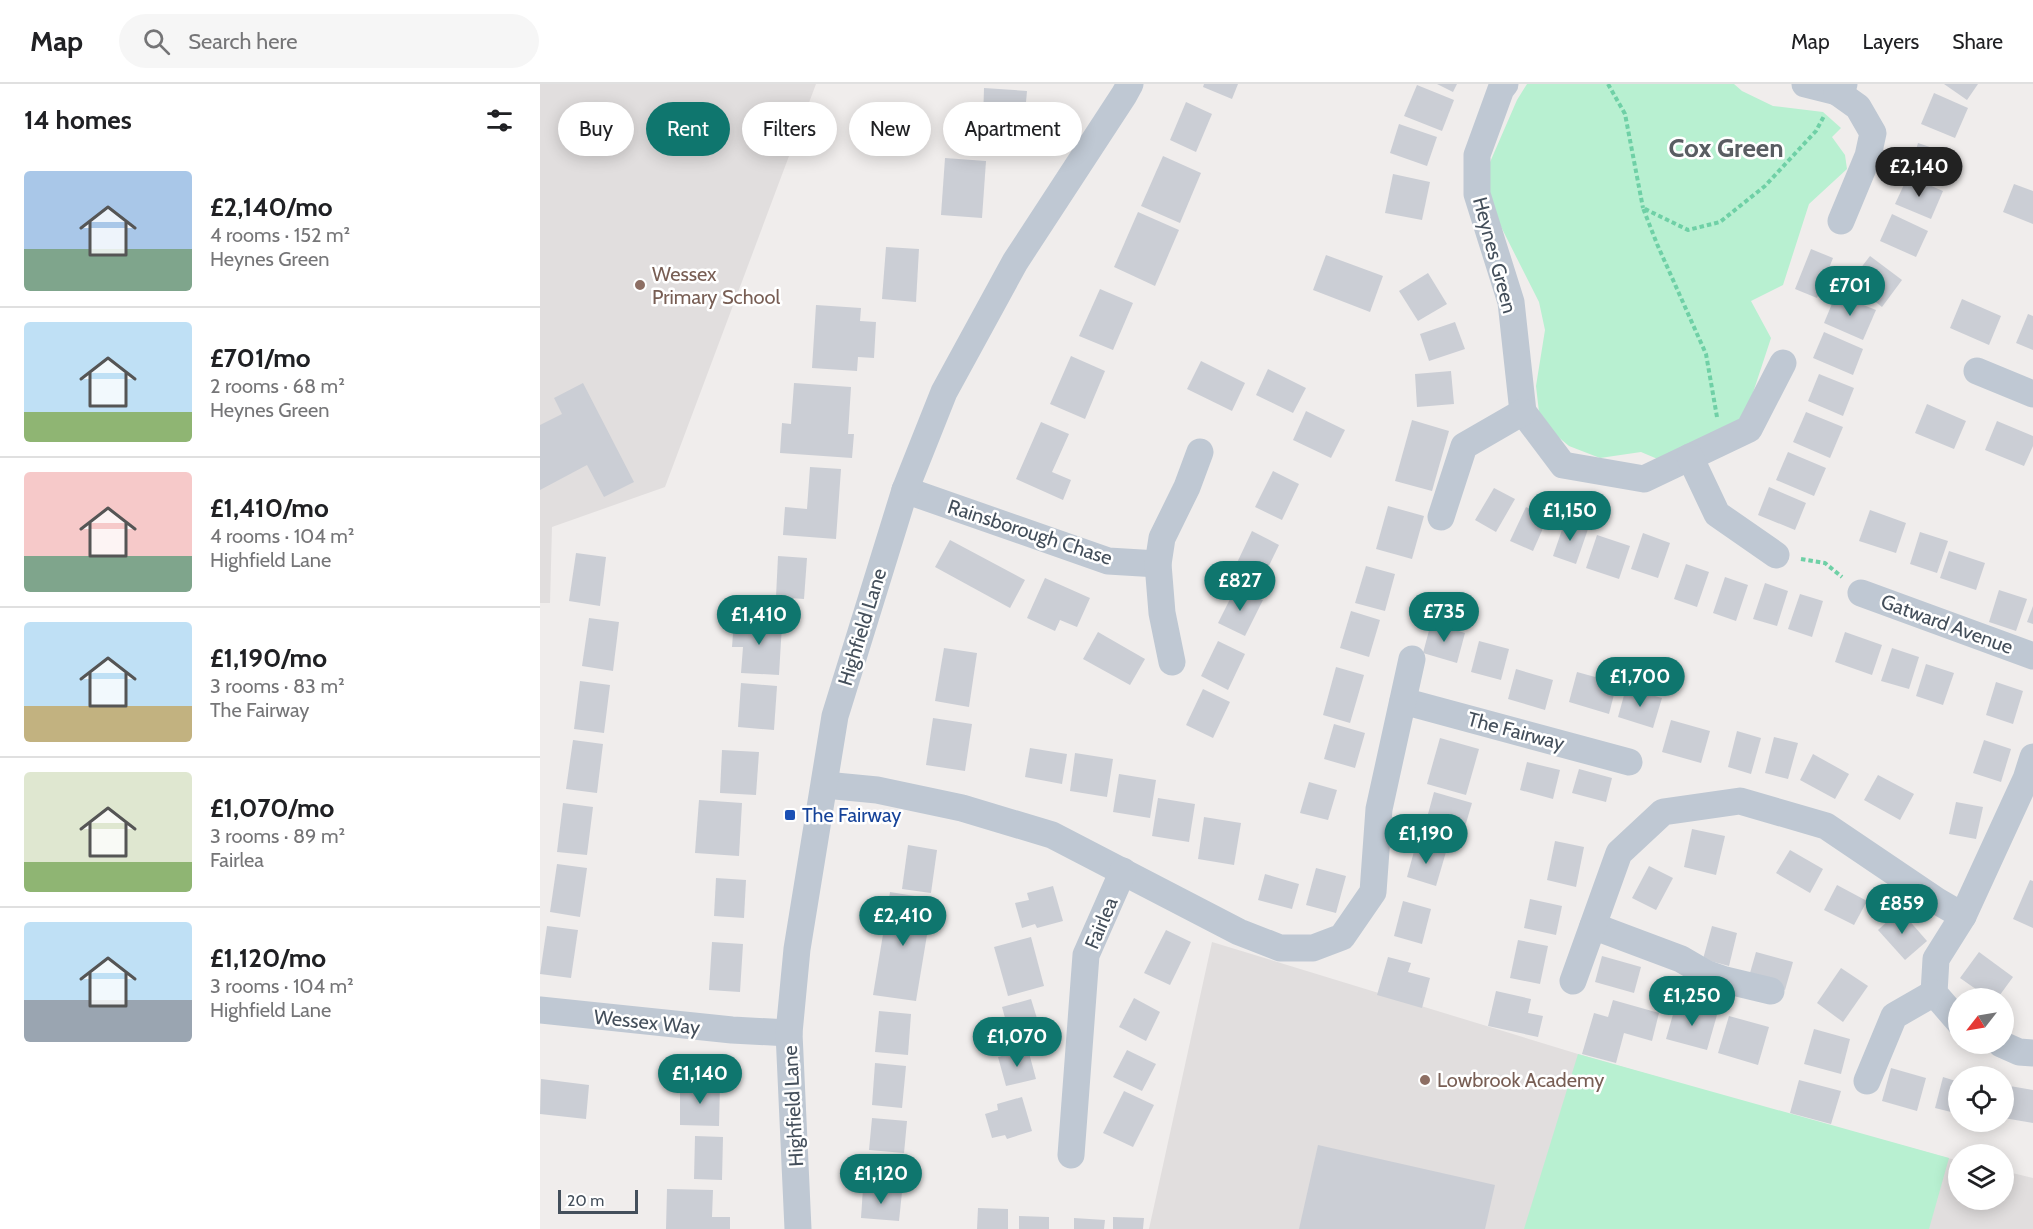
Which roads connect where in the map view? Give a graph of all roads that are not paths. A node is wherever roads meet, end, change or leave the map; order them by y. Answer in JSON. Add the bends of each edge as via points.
{"nodes":[{"id":1,"x":1130,"y":84,"type":"edge"},
{"id":2,"x":1505,"y":84,"type":"edge"},
{"id":3,"x":1804,"y":84,"type":"edge"},
{"id":4,"x":1840,"y":88,"type":"edge"},
{"id":5,"x":1841,"y":221,"type":"dead end"},
{"id":6,"x":1783,"y":363,"type":"dead end"},
{"id":7,"x":1977,"y":370,"type":"dead end"},
{"id":8,"x":2033,"y":394,"type":"edge"},
{"id":9,"x":1523,"y":412,"type":"junction"},
{"id":10,"x":1200,"y":452,"type":"dead end"},
{"id":11,"x":1690,"y":457,"type":"junction"},
{"id":12,"x":905,"y":490,"type":"junction"},
{"id":13,"x":1441,"y":517,"type":"dead end"},
{"id":14,"x":1776,"y":555,"type":"road end"},
{"id":15,"x":1158,"y":564,"type":"junction"},
{"id":16,"x":1861,"y":593,"type":"road end"},
{"id":17,"x":2033,"y":656,"type":"edge"},
{"id":18,"x":1412,"y":659,"type":"dead end"},
{"id":19,"x":1172,"y":663,"type":"dead end"},
{"id":20,"x":1403,"y":701,"type":"junction"},
{"id":21,"x":1629,"y":762,"type":"dead end"},
{"id":22,"x":2031,"y":773,"type":"edge"},
{"id":23,"x":825,"y":785,"type":"junction"},
{"id":24,"x":1123,"y":871,"type":"junction"},
{"id":25,"x":1963,"y":916,"type":"junction"},
{"id":26,"x":1593,"y":926,"type":"junction"},
{"id":27,"x":1574,"y":981,"type":"dead end"},
{"id":28,"x":1771,"y":991,"type":"dead end"},
{"id":29,"x":1934,"y":993,"type":"junction"},
{"id":30,"x":1948,"y":1009,"type":"edge"},
{"id":31,"x":540,"y":1010,"type":"edge"},
{"id":32,"x":789,"y":1033,"type":"junction"},
{"id":33,"x":2014,"y":1050,"type":"edge"},
{"id":34,"x":2033,"y":1053,"type":"edge"},
{"id":35,"x":1867,"y":1081,"type":"dead end"},
{"id":36,"x":1071,"y":1155,"type":"dead end"},
{"id":37,"x":798,"y":1229,"type":"edge"}],
"edges":[{"from":1,"to":12,"type":"street","name":"Highfield Lane","via":[[1009,272],[944,392]]},
{"from":2,"to":9,"type":"street","name":"Heynes Green","via":[[1477,154],[1477,194],[1511,302]]},
{"from":3,"to":4,"type":"street"},
{"from":4,"to":5,"type":"street","via":[[1858,107],[1873,133],[1868,156]]},
{"from":6,"to":11,"type":"street","via":[[1749,429]]},
{"from":7,"to":8,"type":"street"},
{"from":9,"to":11,"type":"street","via":[[1563,465],[1644,479]]},
{"from":9,"to":13,"type":"street","via":[[1464,446]]},
{"from":10,"to":15,"type":"street","via":[[1162,538]]},
{"from":11,"to":14,"type":"street","via":[[1717,514]]},
{"from":12,"to":15,"type":"street","name":"Rainsborough Chase","via":[[1108,561]]},
{"from":12,"to":23,"type":"street","name":"Highfield Lane","via":[[835,716]]},
{"from":15,"to":19,"type":"street"},
{"from":16,"to":17,"type":"street","name":"Gatward Avenue"},
{"from":18,"to":20,"type":"street"},
{"from":20,"to":21,"type":"street","name":"The Fairway"},
{"from":20,"to":24,"type":"street","via":[[1379,809],[1373,892],[1342,937],[1313,948],[1280,948],[1239,932]]},
{"from":22,"to":25,"type":"street"},
{"from":23,"to":24,"type":"street","via":[[877,790],[962,808],[1052,836]]},
{"from":23,"to":32,"type":"street","name":"Highfield Lane","via":[[797,950]]},
{"from":24,"to":36,"type":"street","name":"Fairlea","via":[[1086,956]]},
{"from":25,"to":26,"type":"street","via":[[1826,826],[1740,801],[1663,812],[1619,853]]},
{"from":25,"to":29,"type":"street","via":[[1936,959]]},
{"from":26,"to":27,"type":"street"},
{"from":26,"to":28,"type":"street","via":[[1725,980]]},
{"from":29,"to":30,"type":"street"},
{"from":29,"to":35,"type":"street","via":[[1894,1016]]},
{"from":31,"to":32,"type":"street","name":"Wessex Way"},
{"from":32,"to":37,"type":"street","name":"Highfield Lane"},
{"from":33,"to":34,"type":"street"}]}
